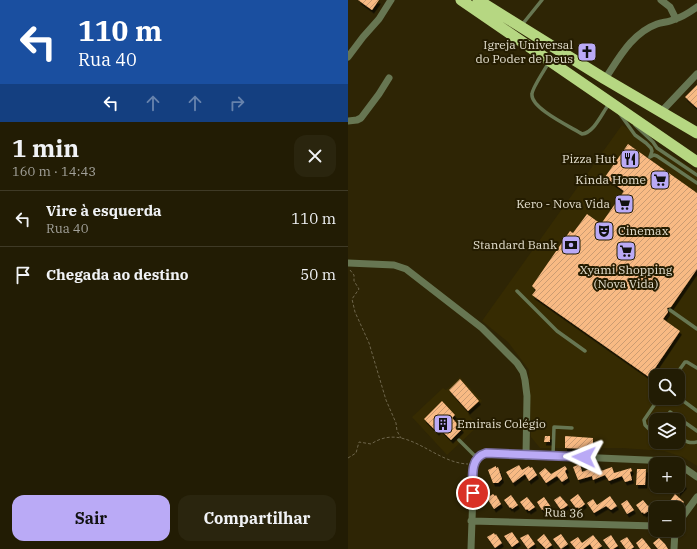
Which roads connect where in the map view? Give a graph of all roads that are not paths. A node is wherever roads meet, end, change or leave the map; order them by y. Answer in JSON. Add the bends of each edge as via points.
{"nodes":[{"id":1,"x":391,"y":0,"type":"edge"},
{"id":2,"x":461,"y":0,"type":"edge"},
{"id":3,"x":478,"y":0,"type":"edge"},
{"id":4,"x":542,"y":0,"type":"edge"},
{"id":5,"x":661,"y":0,"type":"edge"},
{"id":6,"x":697,"y":7,"type":"edge"},
{"id":7,"x":676,"y":19,"type":"junction"},
{"id":8,"x":520,"y":27,"type":"junction"},
{"id":9,"x":348,"y":57,"type":"edge"},
{"id":10,"x":550,"y":61,"type":"junction"},
{"id":11,"x":697,"y":74,"type":"edge"},
{"id":12,"x":389,"y":78,"type":"dead end"},
{"id":13,"x":605,"y":79,"type":"junction"},
{"id":14,"x":611,"y":103,"type":"junction"},
{"id":15,"x":661,"y":112,"type":"junction"},
{"id":16,"x":626,"y":113,"type":"junction"},
{"id":17,"x":348,"y":121,"type":"edge"},
{"id":18,"x":696,"y":132,"type":"edge"},
{"id":19,"x":697,"y":162,"type":"edge"},
{"id":20,"x":697,"y":175,"type":"edge"},
{"id":21,"x":697,"y":183,"type":"edge"},
{"id":22,"x":348,"y":264,"type":"edge"},
{"id":23,"x":517,"y":290,"type":"dead end"},
{"id":24,"x":670,"y":310,"type":"dead end"},
{"id":25,"x":697,"y":329,"type":"edge"},
{"id":26,"x":586,"y":351,"type":"dead end"},
{"id":27,"x":697,"y":368,"type":"edge"},
{"id":28,"x":680,"y":369,"type":"edge"},
{"id":29,"x":685,"y":402,"type":"edge"},
{"id":30,"x":654,"y":405,"type":"edge"},
{"id":31,"x":697,"y":411,"type":"edge"},
{"id":32,"x":685,"y":423,"type":"edge"},
{"id":33,"x":572,"y":428,"type":"dead end"},
{"id":34,"x":649,"y":428,"type":"edge"},
{"id":35,"x":697,"y":431,"type":"edge"},
{"id":36,"x":460,"y":440,"type":"dead end"},
{"id":37,"x":685,"y":441,"type":"edge"},
{"id":38,"x":697,"y":442,"type":"edge"},
{"id":39,"x":526,"y":456,"type":"junction"},
{"id":40,"x":553,"y":456,"type":"junction"},
{"id":41,"x":476,"y":461,"type":"junction"},
{"id":42,"x":697,"y":477,"type":"edge"},
{"id":43,"x":697,"y":497,"type":"edge"},
{"id":44,"x":685,"y":513,"type":"edge"},
{"id":45,"x":471,"y":521,"type":"junction"},
{"id":46,"x":649,"y":526,"type":"edge"},
{"id":47,"x":675,"y":537,"type":"edge"},
{"id":48,"x":470,"y":549,"type":"edge"},
{"id":49,"x":674,"y":549,"type":"edge"}],
"edges":[{"from":1,"to":9,"type":"street"},
{"from":2,"to":10,"type":"highway"},
{"from":3,"to":8,"type":"highway"},
{"from":4,"to":8,"type":"lane"},
{"from":5,"to":7,"type":"street","via":[[670,7]]},
{"from":6,"to":7,"type":"street"},
{"from":7,"to":13,"type":"street","via":[[658,23],[640,33],[624,50]]},
{"from":8,"to":13,"type":"highway"},
{"from":10,"to":14,"type":"highway"},
{"from":10,"to":14,"type":"lane","via":[[531,93],[532,100],[540,108],[582,134],[587,134]]},
{"from":11,"to":15,"type":"street"},
{"from":12,"to":17,"type":"street","via":[[361,118]]},
{"from":13,"to":15,"type":"highway"},
{"from":14,"to":16,"type":"highway"},
{"from":14,"to":21,"type":"lane","via":[[635,135],[649,145],[652,151],[650,157],[657,156]]},
{"from":15,"to":18,"type":"highway"},
{"from":16,"to":19,"type":"highway"},
{"from":16,"to":20,"type":"lane","via":[[657,148]]},
{"from":22,"to":39,"type":"street","via":[[394,265],[406,269],[482,328],[517,363],[523,372],[526,388]]},
{"from":23,"to":26,"type":"lane","via":[[557,331]]},
{"from":24,"to":25,"type":"lane"},
{"from":27,"to":28,"type":"lane","via":[[685,362]]},
{"from":29,"to":31,"type":"lane"},
{"from":30,"to":34,"type":"lane","via":[[644,420]]},
{"from":32,"to":35,"type":"lane"},
{"from":33,"to":40,"type":"lane","via":[[554,427]]},
{"from":36,"to":41,"type":"lane"},
{"from":37,"to":38,"type":"lane"},
{"from":39,"to":40,"type":"street"},
{"from":39,"to":41,"type":"street","via":[[486,453]]},
{"from":40,"to":42,"type":"street","via":[[669,461]]},
{"from":41,"to":45,"type":"street"},
{"from":43,"to":44,"type":"street"},
{"from":45,"to":46,"type":"street","name":"Rua 36"},
{"from":45,"to":48,"type":"street"},
{"from":47,"to":49,"type":"street"}]}
